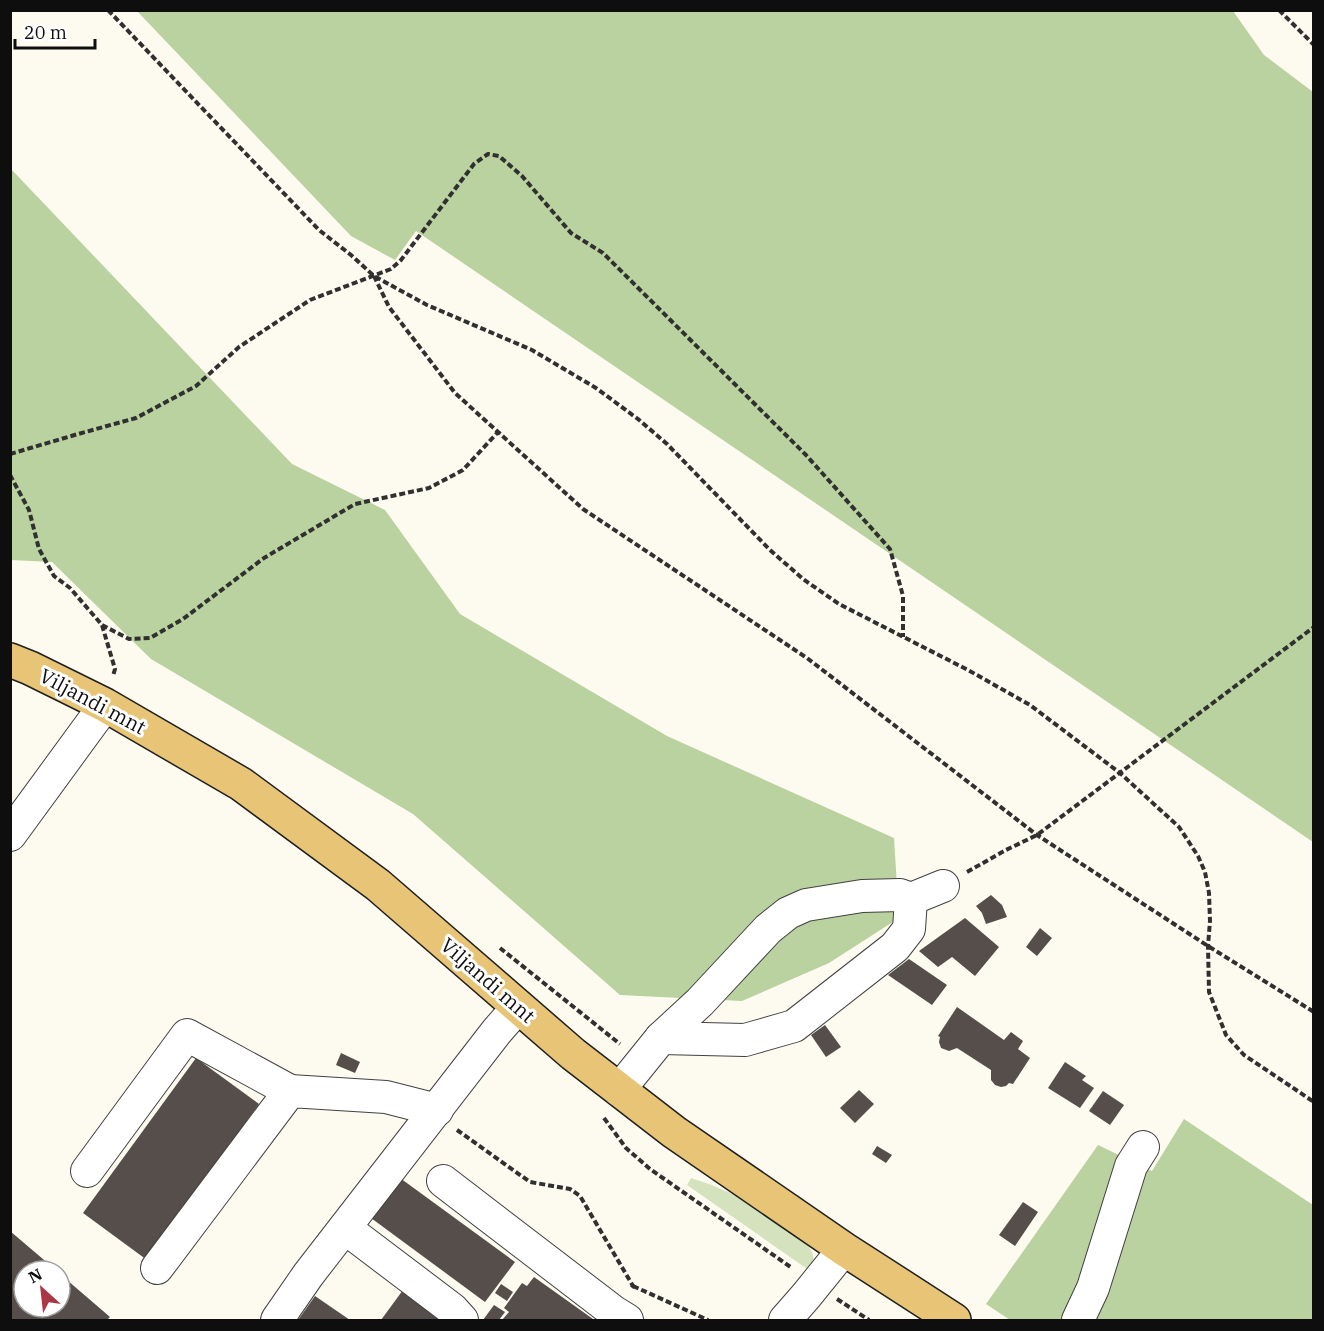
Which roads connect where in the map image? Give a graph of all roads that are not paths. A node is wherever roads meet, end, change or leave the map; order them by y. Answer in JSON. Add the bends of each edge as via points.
{"nodes":[{"id":1,"x":10,"y":660,"type":"edge"},
{"id":2,"x":105,"y":705,"type":"junction"},
{"id":3,"x":10,"y":835,"type":"edge"},
{"id":4,"x":943,"y":886,"type":"road end"},
{"id":5,"x":911,"y":899,"type":"junction"},
{"id":6,"x":518,"y":1007,"type":"junction"},
{"id":7,"x":652,"y":1050,"type":"junction"},
{"id":8,"x":290,"y":1091,"type":"junction"},
{"id":9,"x":610,"y":1101,"type":"junction"},
{"id":10,"x":436,"y":1110,"type":"junction"},
{"id":11,"x":1143,"y":1147,"type":"dead end"},
{"id":12,"x":87,"y":1171,"type":"dead end"},
{"id":13,"x":443,"y":1180,"type":"dead end"},
{"id":14,"x":345,"y":1228,"type":"junction"},
{"id":15,"x":844,"y":1249,"type":"junction"},
{"id":16,"x":157,"y":1268,"type":"dead end"},
{"id":17,"x":621,"y":1316,"type":"edge"},
{"id":18,"x":277,"y":1320,"type":"edge"},
{"id":19,"x":462,"y":1320,"type":"edge"},
{"id":20,"x":784,"y":1320,"type":"edge"},
{"id":21,"x":954,"y":1320,"type":"edge"},
{"id":22,"x":1078,"y":1320,"type":"edge"}],
"edges":[{"from":1,"to":2,"type":"main road","name":"Viljandi mnt"},
{"from":2,"to":3,"type":"lane"},
{"from":2,"to":6,"type":"main road","name":"Viljandi mnt","via":[[241,784],[278,811],[378,885]]},
{"from":4,"to":5,"type":"lane"},
{"from":5,"to":7,"type":"lane","via":[[900,895],[862,896],[806,905],[788,913]]},
{"from":5,"to":7,"type":"lane","via":[[909,929],[895,947],[794,1026],[745,1040]]},
{"from":6,"to":9,"type":"main road","name":"Viljandi mnt"},
{"from":6,"to":10,"type":"lane"},
{"from":7,"to":9,"type":"lane"},
{"from":8,"to":10,"type":"lane","via":[[386,1096]]},
{"from":8,"to":12,"type":"lane","via":[[187,1035]]},
{"from":8,"to":16,"type":"lane"},
{"from":9,"to":15,"type":"main road","name":"Viljandi mnt","via":[[674,1132]]},
{"from":10,"to":14,"type":"lane"},
{"from":11,"to":22,"type":"lane","via":[[1131,1166],[1094,1288]]},
{"from":13,"to":17,"type":"lane"},
{"from":14,"to":18,"type":"lane"},
{"from":14,"to":19,"type":"lane","via":[[452,1308]]},
{"from":15,"to":20,"type":"lane"},
{"from":15,"to":21,"type":"main road","name":"Viljandi mnt"}]}
